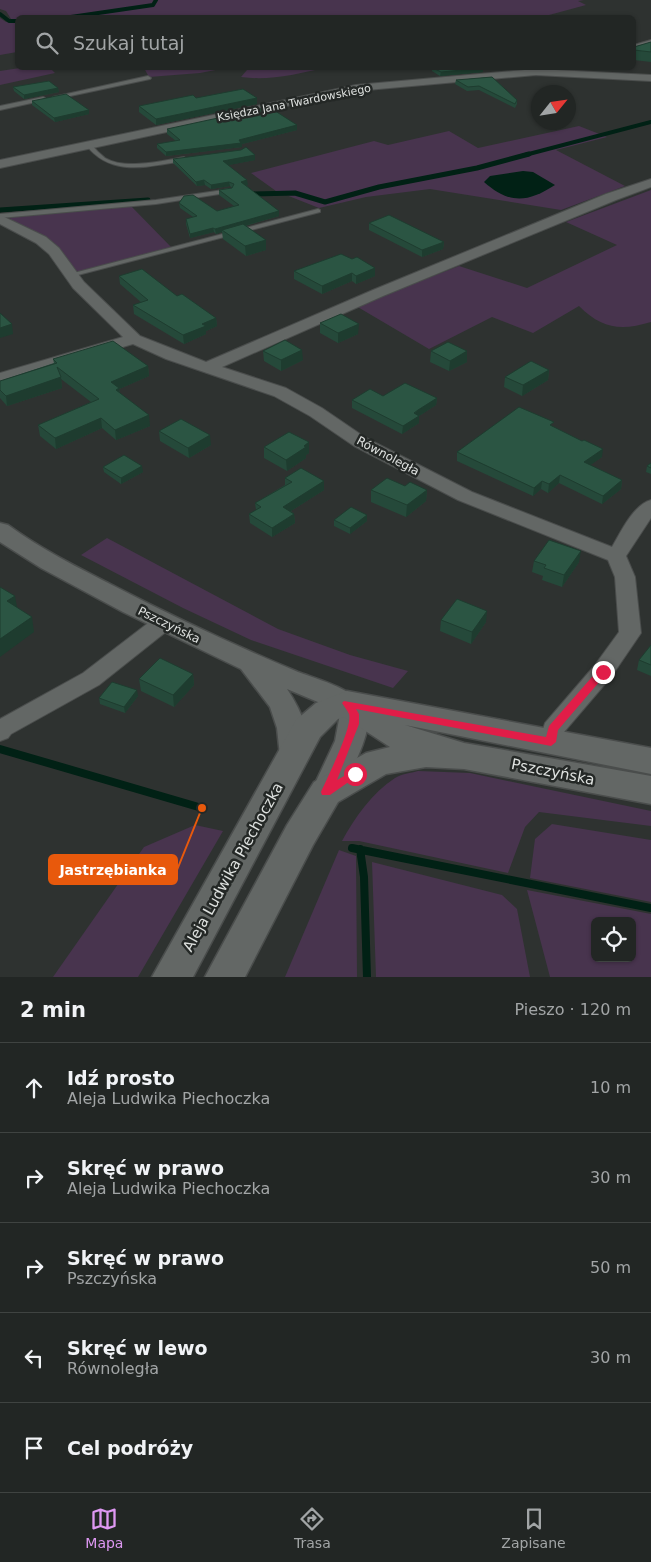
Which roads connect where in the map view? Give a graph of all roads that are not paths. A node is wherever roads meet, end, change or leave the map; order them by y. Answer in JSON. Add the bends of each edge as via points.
{"nodes":[{"id":1,"x":651,"y":42,"type":"edge"},
{"id":2,"x":643,"y":44,"type":"junction"},
{"id":3,"x":636,"y":46,"type":"edge"},
{"id":4,"x":651,"y":47,"type":"edge"},
{"id":5,"x":544,"y":70,"type":"edge"},
{"id":6,"x":536,"y":72,"type":"junction"},
{"id":7,"x":148,"y":78,"type":"dead end"},
{"id":8,"x":651,"y":78,"type":"edge"},
{"id":9,"x":0,"y":108,"type":"edge"},
{"id":10,"x":89,"y":145,"type":"junction"},
{"id":11,"x":192,"y":158,"type":"edge"},
{"id":12,"x":0,"y":164,"type":"edge"},
{"id":13,"x":651,"y":183,"type":"edge"},
{"id":14,"x":230,"y":190,"type":"edge"},
{"id":15,"x":318,"y":211,"type":"dead end"},
{"id":16,"x":0,"y":218,"type":"edge"},
{"id":17,"x":72,"y":275,"type":"junction"},
{"id":18,"x":134,"y":339,"type":"junction"},
{"id":19,"x":209,"y":368,"type":"junction"},
{"id":20,"x":0,"y":378,"type":"edge"},
{"id":21,"x":651,"y":506,"type":"edge"},
{"id":22,"x":0,"y":530,"type":"edge"},
{"id":23,"x":616,"y":556,"type":"junction"},
{"id":24,"x":164,"y":622,"type":"junction"},
{"id":25,"x":249,"y":661,"type":"junction"},
{"id":26,"x":347,"y":703,"type":"junction"},
{"id":27,"x":0,"y":732,"type":"edge"},
{"id":28,"x":551,"y":742,"type":"junction"},
{"id":29,"x":294,"y":756,"type":"junction"},
{"id":30,"x":464,"y":756,"type":"junction"},
{"id":31,"x":651,"y":761,"type":"edge"},
{"id":32,"x":651,"y":790,"type":"edge"},
{"id":33,"x":326,"y":792,"type":"junction"},
{"id":34,"x":172,"y":977,"type":"edge"},
{"id":35,"x":225,"y":977,"type":"edge"}],
"edges":[{"from":1,"to":2,"type":"lane"},
{"from":2,"to":3,"type":"lane"},
{"from":2,"to":4,"type":"lane"},
{"from":5,"to":6,"type":"lane"},
{"from":6,"to":8,"type":"street","name":"Księdza Jana Twardowskiego"},
{"from":6,"to":10,"type":"street","name":"Księdza Jana Twardowskiego","via":[[356,88]]},
{"from":7,"to":9,"type":"lane"},
{"from":10,"to":11,"type":"lane","via":[[103,159],[120,165]]},
{"from":10,"to":12,"type":"street","name":"Księdza Jana Twardowskiego"},
{"from":13,"to":19,"type":"street","via":[[378,293]]},
{"from":14,"to":16,"type":"lane","via":[[156,202]]},
{"from":15,"to":17,"type":"lane"},
{"from":16,"to":17,"type":"street","name":"Równoległa","via":[[41,240]]},
{"from":17,"to":18,"type":"street","name":"Równoległa","via":[[94,303]]},
{"from":18,"to":19,"type":"street","name":"Równoległa"},
{"from":18,"to":20,"type":"street"},
{"from":19,"to":23,"type":"street","name":"Równoległa","via":[[280,392],[360,442],[465,496]]},
{"from":21,"to":23,"type":"street"},
{"from":22,"to":24,"type":"street","name":"Pszczyńska","via":[[66,571]]},
{"from":23,"to":28,"type":"street","via":[[625,577],[630,633],[603,672],[553,729]]},
{"from":24,"to":25,"type":"street","name":"Pszczyńska"},
{"from":24,"to":27,"type":"street","via":[[90,679]]},
{"from":25,"to":26,"type":"street","name":"Pszczyńska"},
{"from":25,"to":29,"type":"street","via":[[276,692],[290,717]]},
{"from":26,"to":28,"type":"main road","name":"Pszczyńska"},
{"from":26,"to":29,"type":"main road","name":"Aleja Ludwika Piechoczka","via":[[327,711],[308,729]]},
{"from":26,"to":30,"type":"main road","name":"Pszczyńska","via":[[398,737]]},
{"from":26,"to":33,"type":"street","via":[[354,714],[354,724]]},
{"from":28,"to":31,"type":"main road","name":"Pszczyńska"},
{"from":29,"to":34,"type":"main road","name":"Aleja Ludwika Piechoczka"},
{"from":30,"to":32,"type":"main road","name":"Pszczyńska"},
{"from":30,"to":33,"type":"main road","via":[[426,754],[378,762]]},
{"from":33,"to":35,"type":"main road"}]}
